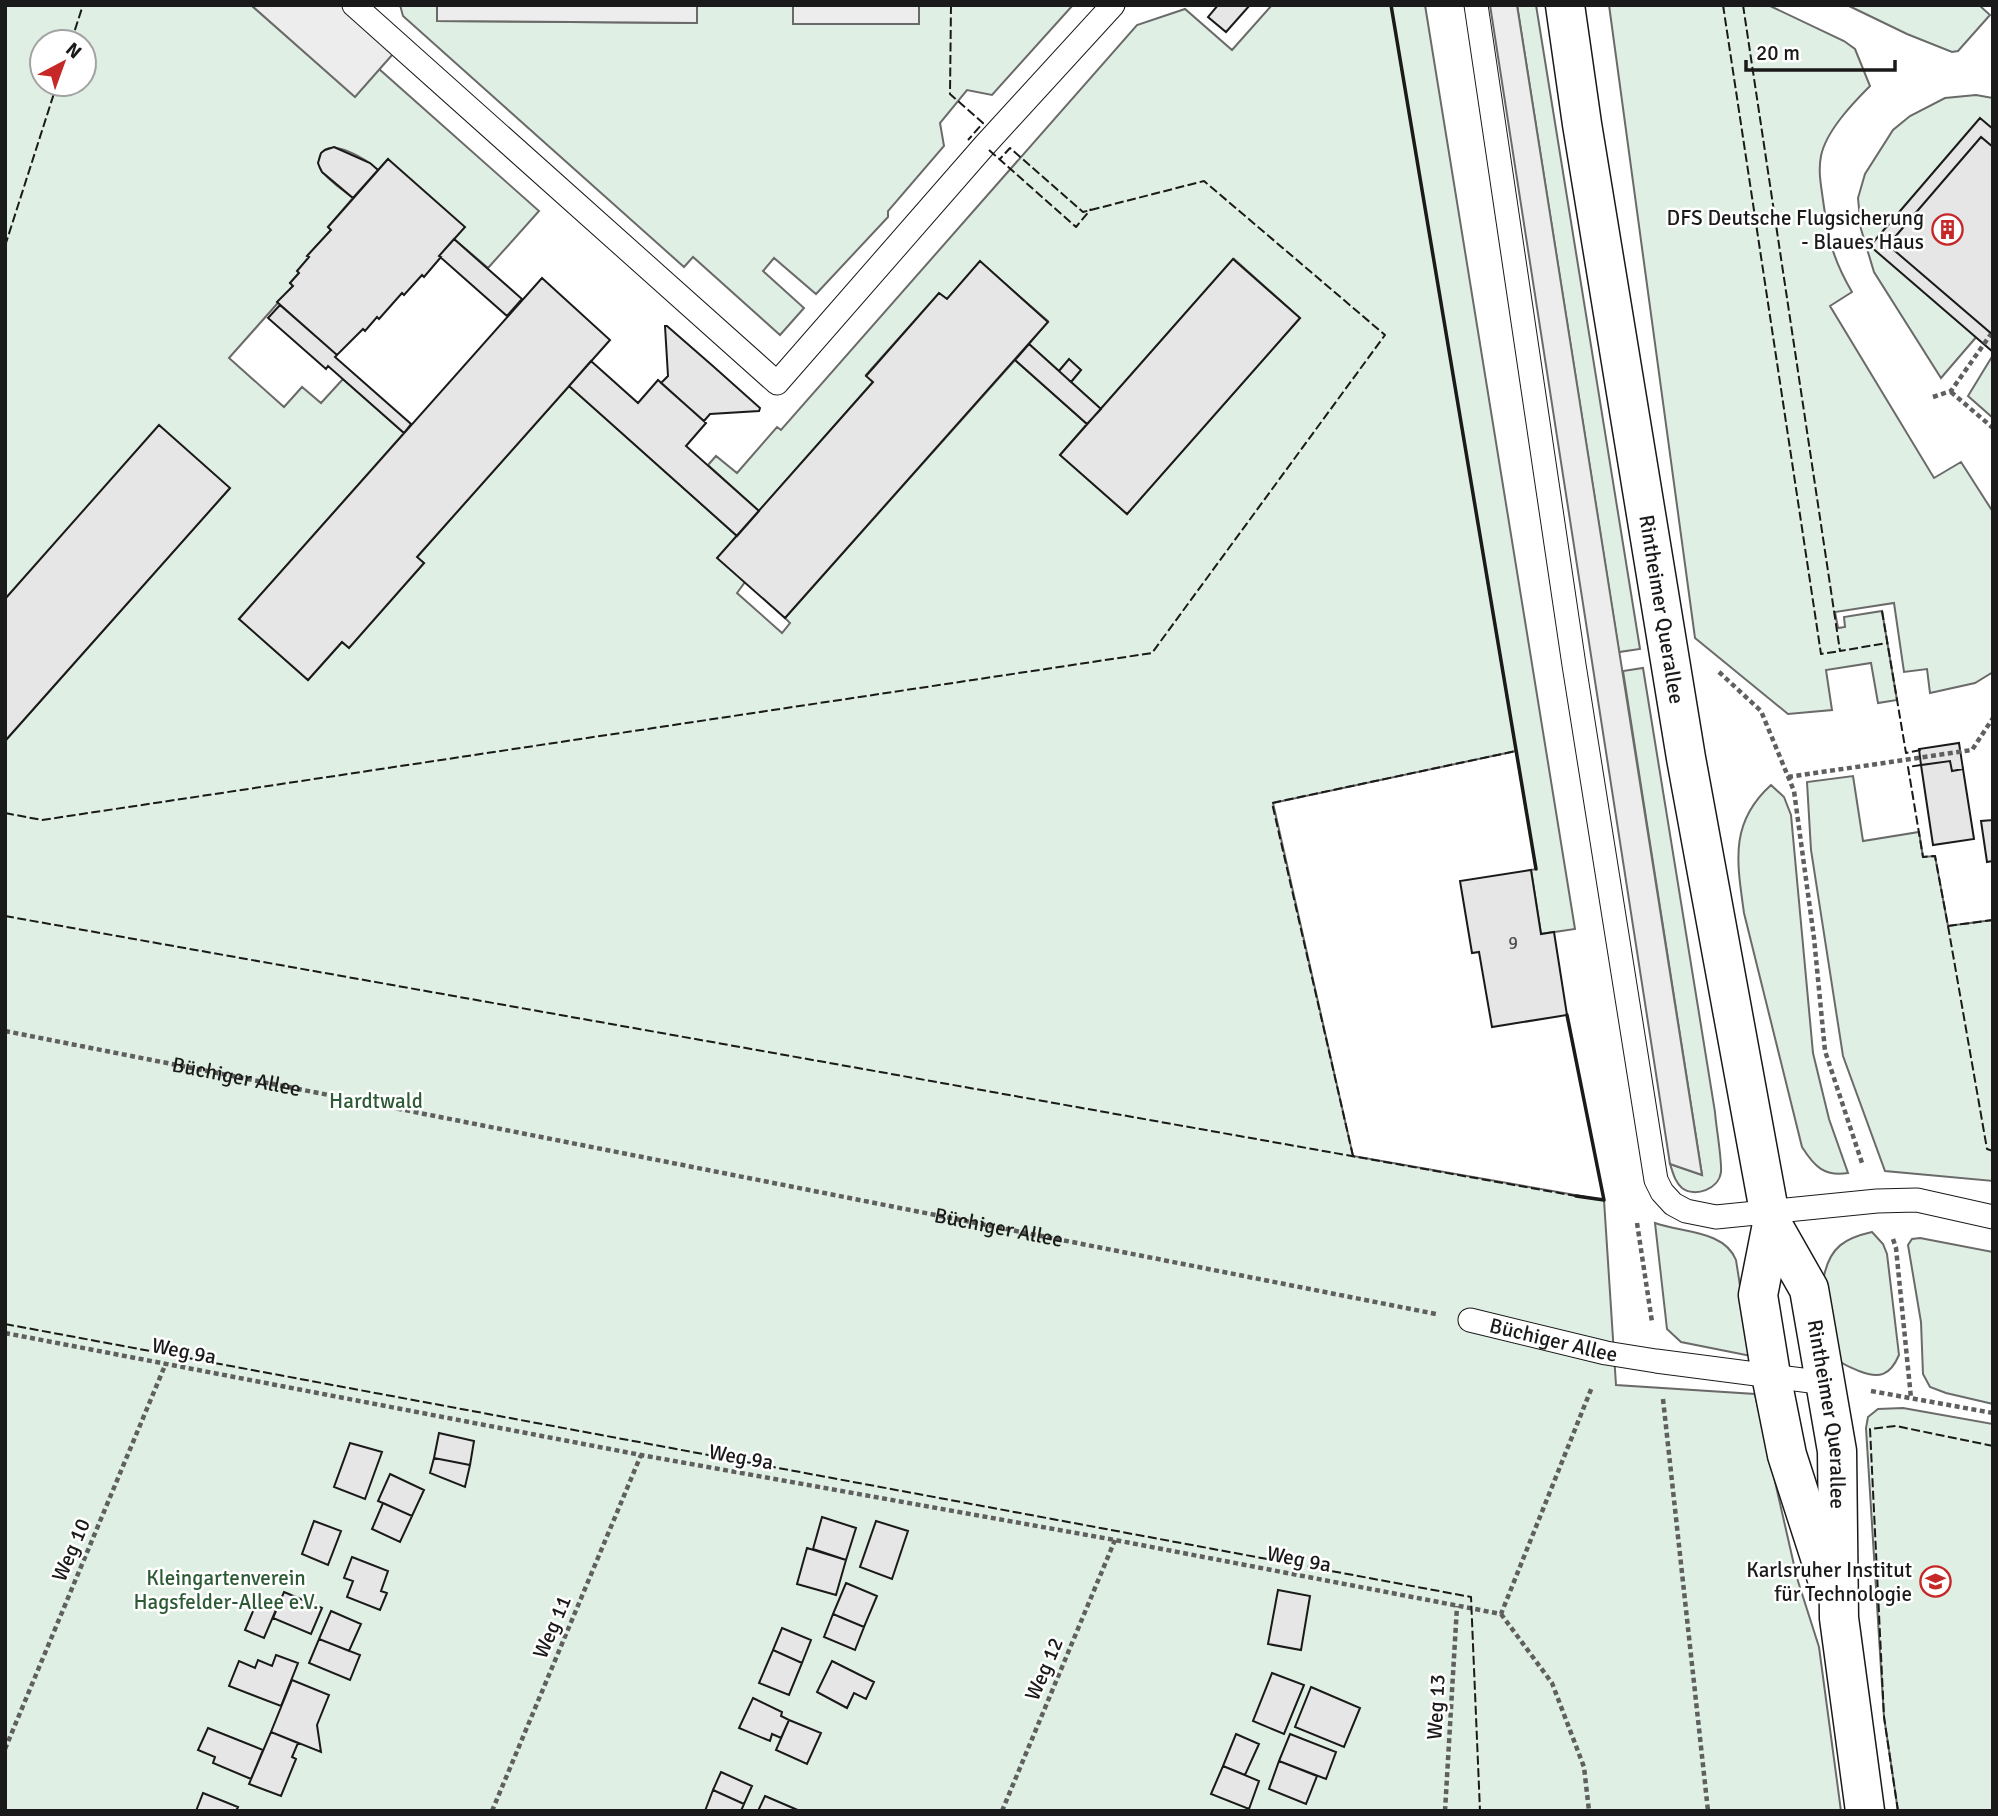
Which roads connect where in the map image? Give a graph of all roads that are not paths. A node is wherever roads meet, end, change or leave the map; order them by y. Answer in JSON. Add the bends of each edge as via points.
{"nodes":[{"id":1,"x":354,"y":5,"type":"edge"},
{"id":2,"x":1113,"y":5,"type":"edge"},
{"id":3,"x":1476,"y":5,"type":"edge"},
{"id":4,"x":1566,"y":5,"type":"edge"},
{"id":5,"x":1993,"y":1217,"type":"edge"},
{"id":6,"x":1770,"y":1218,"type":"junction"},
{"id":7,"x":1470,"y":1320,"type":"road end"},
{"id":8,"x":1771,"y":1375,"type":"junction"},
{"id":9,"x":1826,"y":1383,"type":"junction"},
{"id":10,"x":1839,"y":1618,"type":"junction"},
{"id":11,"x":1865,"y":1811,"type":"edge"}],
"edges":[{"from":1,"to":2,"type":"lane","via":[[777,383]]},
{"from":3,"to":6,"type":"lane","via":[[1656,1180],[1673,1204],[1686,1211]]},
{"from":4,"to":6,"type":"street","name":"Rintheimer Querallee","via":[[1686,758]]},
{"from":5,"to":6,"type":"lane","via":[[1917,1200],[1878,1201]]},
{"from":6,"to":8,"type":"street","name":"Rintheimer Querallee","via":[[1758,1295]]},
{"from":6,"to":9,"type":"street","name":"Rintheimer Querallee","via":[[1809,1289]]},
{"from":7,"to":8,"type":"lane","name":"Büchiger Allee","via":[[1606,1353]]},
{"from":8,"to":9,"type":"lane","name":"Büchiger Allee"},
{"from":8,"to":10,"type":"street","name":"Rintheimer Querallee","via":[[1787,1455]]},
{"from":9,"to":10,"type":"street","name":"Rintheimer Querallee","via":[[1837,1451]]},
{"from":10,"to":11,"type":"street","name":"Rintheimer Querallee"}]}
